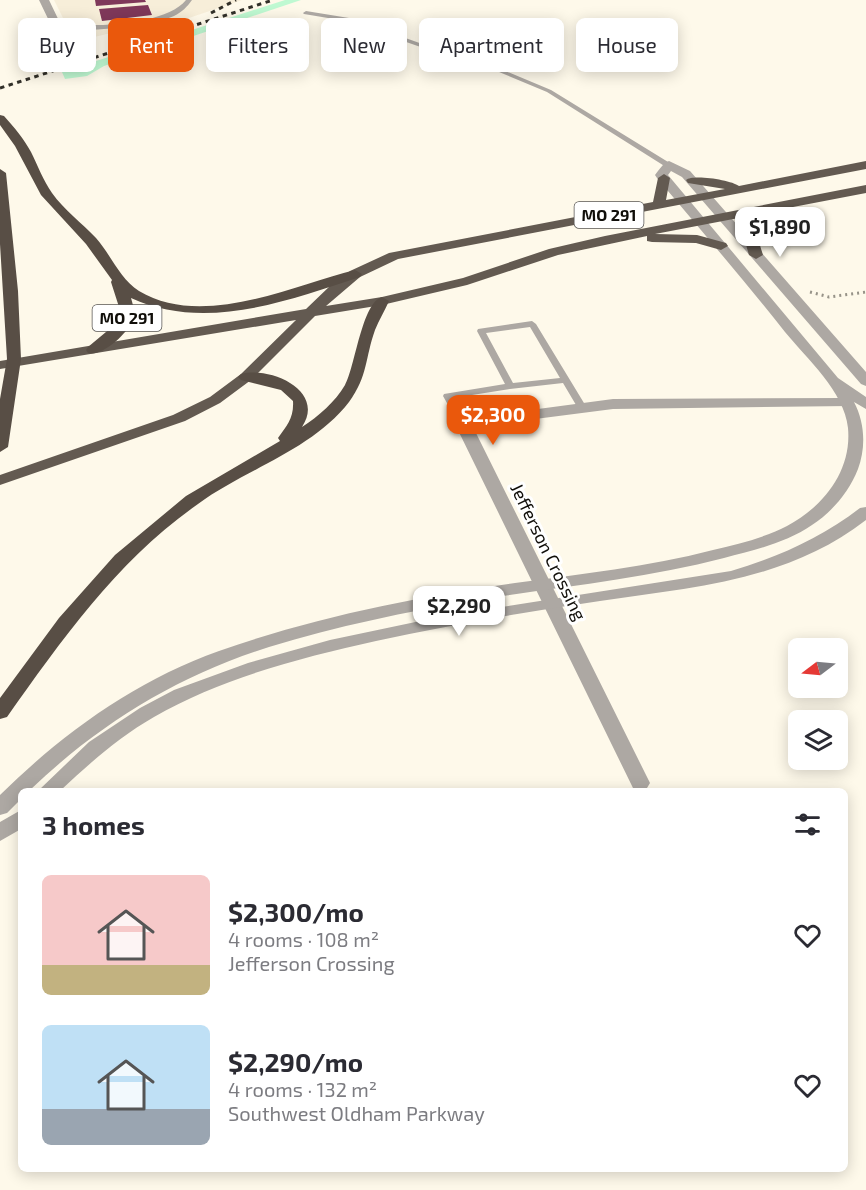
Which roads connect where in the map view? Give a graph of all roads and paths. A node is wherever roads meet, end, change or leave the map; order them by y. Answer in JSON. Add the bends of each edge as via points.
{"nodes":[{"id":1,"x":44,"y":0,"type":"edge"},
{"id":2,"x":189,"y":0,"type":"edge"},
{"id":3,"x":306,"y":13,"type":"dead end"},
{"id":4,"x":53,"y":18,"type":"edge"},
{"id":5,"x":96,"y":25,"type":"edge"},
{"id":6,"x":0,"y":117,"type":"edge"},
{"id":7,"x":866,"y":165,"type":"edge"},
{"id":8,"x":667,"y":172,"type":"junction"},
{"id":9,"x":0,"y":173,"type":"edge"},
{"id":10,"x":692,"y":180,"type":"junction"},
{"id":11,"x":762,"y":186,"type":"junction"},
{"id":12,"x":866,"y":189,"type":"edge"},
{"id":13,"x":705,"y":197,"type":"junction"},
{"id":14,"x":682,"y":201,"type":"junction"},
{"id":15,"x":659,"y":206,"type":"junction"},
{"id":16,"x":764,"y":208,"type":"junction"},
{"id":17,"x":722,"y":216,"type":"junction"},
{"id":18,"x":699,"y":220,"type":"junction"},
{"id":19,"x":605,"y":240,"type":"junction"},
{"id":20,"x":721,"y":246,"type":"junction"},
{"id":21,"x":756,"y":255,"type":"junction"},
{"id":22,"x":115,"y":274,"type":"junction"},
{"id":23,"x":355,"y":274,"type":"junction"},
{"id":24,"x":804,"y":285,"type":"dead end"},
{"id":25,"x":866,"y":292,"type":"edge"},
{"id":26,"x":382,"y":301,"type":"junction"},
{"id":27,"x":312,"y":313,"type":"junction"},
{"id":28,"x":93,"y":350,"type":"junction"},
{"id":29,"x":0,"y":365,"type":"edge"},
{"id":30,"x":826,"y":374,"type":"junction"},
{"id":31,"x":246,"y":377,"type":"junction"},
{"id":32,"x":565,"y":380,"type":"junction"},
{"id":33,"x":866,"y":381,"type":"edge"},
{"id":34,"x":510,"y":386,"type":"junction"},
{"id":35,"x":845,"y":403,"type":"junction"},
{"id":36,"x":866,"y":404,"type":"edge"},
{"id":37,"x":582,"y":408,"type":"junction"},
{"id":38,"x":866,"y":415,"type":"edge"},
{"id":39,"x":463,"y":424,"type":"junction"},
{"id":40,"x":0,"y":447,"type":"edge"},
{"id":41,"x":268,"y":456,"type":"junction"},
{"id":42,"x":0,"y":480,"type":"edge"},
{"id":43,"x":866,"y":512,"type":"edge"},
{"id":44,"x":544,"y":585,"type":"junction"},
{"id":45,"x":552,"y":602,"type":"junction"},
{"id":46,"x":245,"y":648,"type":"junction"},
{"id":47,"x":257,"y":665,"type":"junction"},
{"id":48,"x":0,"y":712,"type":"edge"},
{"id":49,"x":640,"y":783,"type":"dead end"},
{"id":50,"x":21,"y":788,"type":"edge"},
{"id":51,"x":51,"y":788,"type":"edge"},
{"id":52,"x":18,"y":791,"type":"edge"},
{"id":53,"x":0,"y":808,"type":"edge"},
{"id":54,"x":18,"y":820,"type":"edge"},
{"id":55,"x":0,"y":833,"type":"edge"}],
"edges":[{"from":1,"to":4,"type":"street"},
{"from":2,"to":5,"type":"lane","via":[[182,9],[148,21]]},
{"from":3,"to":8,"type":"lane","via":[[347,19],[549,91]]},
{"from":6,"to":22,"type":"highway","number":"MO 291","via":[[18,140],[47,195],[97,248]]},
{"from":7,"to":11,"type":"highway","number":"MO 291"},
{"from":8,"to":10,"type":"street","via":[[686,174]]},
{"from":8,"to":14,"type":"street"},
{"from":8,"to":15,"type":"highway"},
{"from":9,"to":40,"type":"highway","via":[[14,359]]},
{"from":10,"to":11,"type":"highway"},
{"from":10,"to":13,"type":"street"},
{"from":11,"to":13,"type":"highway","number":"MO 291"},
{"from":12,"to":16,"type":"highway","number":"MO 291"},
{"from":13,"to":14,"type":"highway","number":"MO 291"},
{"from":13,"to":17,"type":"street"},
{"from":14,"to":15,"type":"highway","number":"MO 291"},
{"from":14,"to":18,"type":"street"},
{"from":15,"to":23,"type":"highway","number":"MO 291","via":[[394,256]]},
{"from":16,"to":17,"type":"highway","number":"MO 291"},
{"from":16,"to":21,"type":"highway","via":[[752,218],[750,226]]},
{"from":17,"to":18,"type":"highway","number":"MO 291"},
{"from":17,"to":21,"type":"street"},
{"from":18,"to":19,"type":"highway","number":"MO 291"},
{"from":18,"to":20,"type":"street"},
{"from":19,"to":20,"type":"highway","via":[[683,238]]},
{"from":19,"to":26,"type":"highway","number":"MO 291","via":[[554,252],[467,281]]},
{"from":20,"to":30,"type":"street"},
{"from":21,"to":33,"type":"street"},
{"from":22,"to":23,"type":"highway","number":"MO 291","via":[[134,293],[160,304],[216,308],[256,304]]},
{"from":22,"to":28,"type":"highway","number":"MO 291","via":[[129,307],[127,319]]},
{"from":23,"to":27,"type":"highway"},
{"from":24,"to":25,"type":"path","via":[[819,297]]},
{"from":26,"to":27,"type":"highway","number":"MO 291"},
{"from":26,"to":41,"type":"highway","via":[[368,330],[354,383],[342,400],[324,419]]},
{"from":27,"to":28,"type":"highway","number":"MO 291"},
{"from":27,"to":31,"type":"highway"},
{"from":28,"to":29,"type":"highway","number":"MO 291"},
{"from":30,"to":35,"type":"street"},
{"from":30,"to":36,"type":"street"},
{"from":31,"to":41,"type":"highway","via":[[279,382],[300,399],[298,425]]},
{"from":31,"to":42,"type":"highway","via":[[215,400],[179,418]]},
{"from":32,"to":34,"type":"lane"},
{"from":32,"to":34,"type":"lane","via":[[532,324],[481,331]]},
{"from":32,"to":37,"type":"lane"},
{"from":34,"to":39,"type":"lane","via":[[447,396]]},
{"from":35,"to":37,"type":"street","via":[[614,404]]},
{"from":35,"to":38,"type":"street"},
{"from":35,"to":44,"type":"street","via":[[853,416],[856,434],[851,466],[832,499],[796,528],[742,548],[688,561]]},
{"from":37,"to":39,"type":"street"},
{"from":39,"to":44,"type":"street","name":"Jefferson Crossing"},
{"from":41,"to":48,"type":"highway","via":[[192,500],[121,559],[65,622]]},
{"from":43,"to":45,"type":"street","via":[[824,541],[751,572]]},
{"from":44,"to":45,"type":"street","name":"Jefferson Crossing"},
{"from":44,"to":46,"type":"street","via":[[367,614]]},
{"from":45,"to":47,"type":"street","via":[[483,613]]},
{"from":45,"to":49,"type":"street","name":"Jefferson Crossing"},
{"from":46,"to":47,"type":"street"},
{"from":46,"to":50,"type":"street","via":[[144,692],[98,721]]},
{"from":47,"to":51,"type":"street","via":[[175,698],[113,734]]},
{"from":52,"to":53,"type":"street"},
{"from":54,"to":55,"type":"street"}]}
